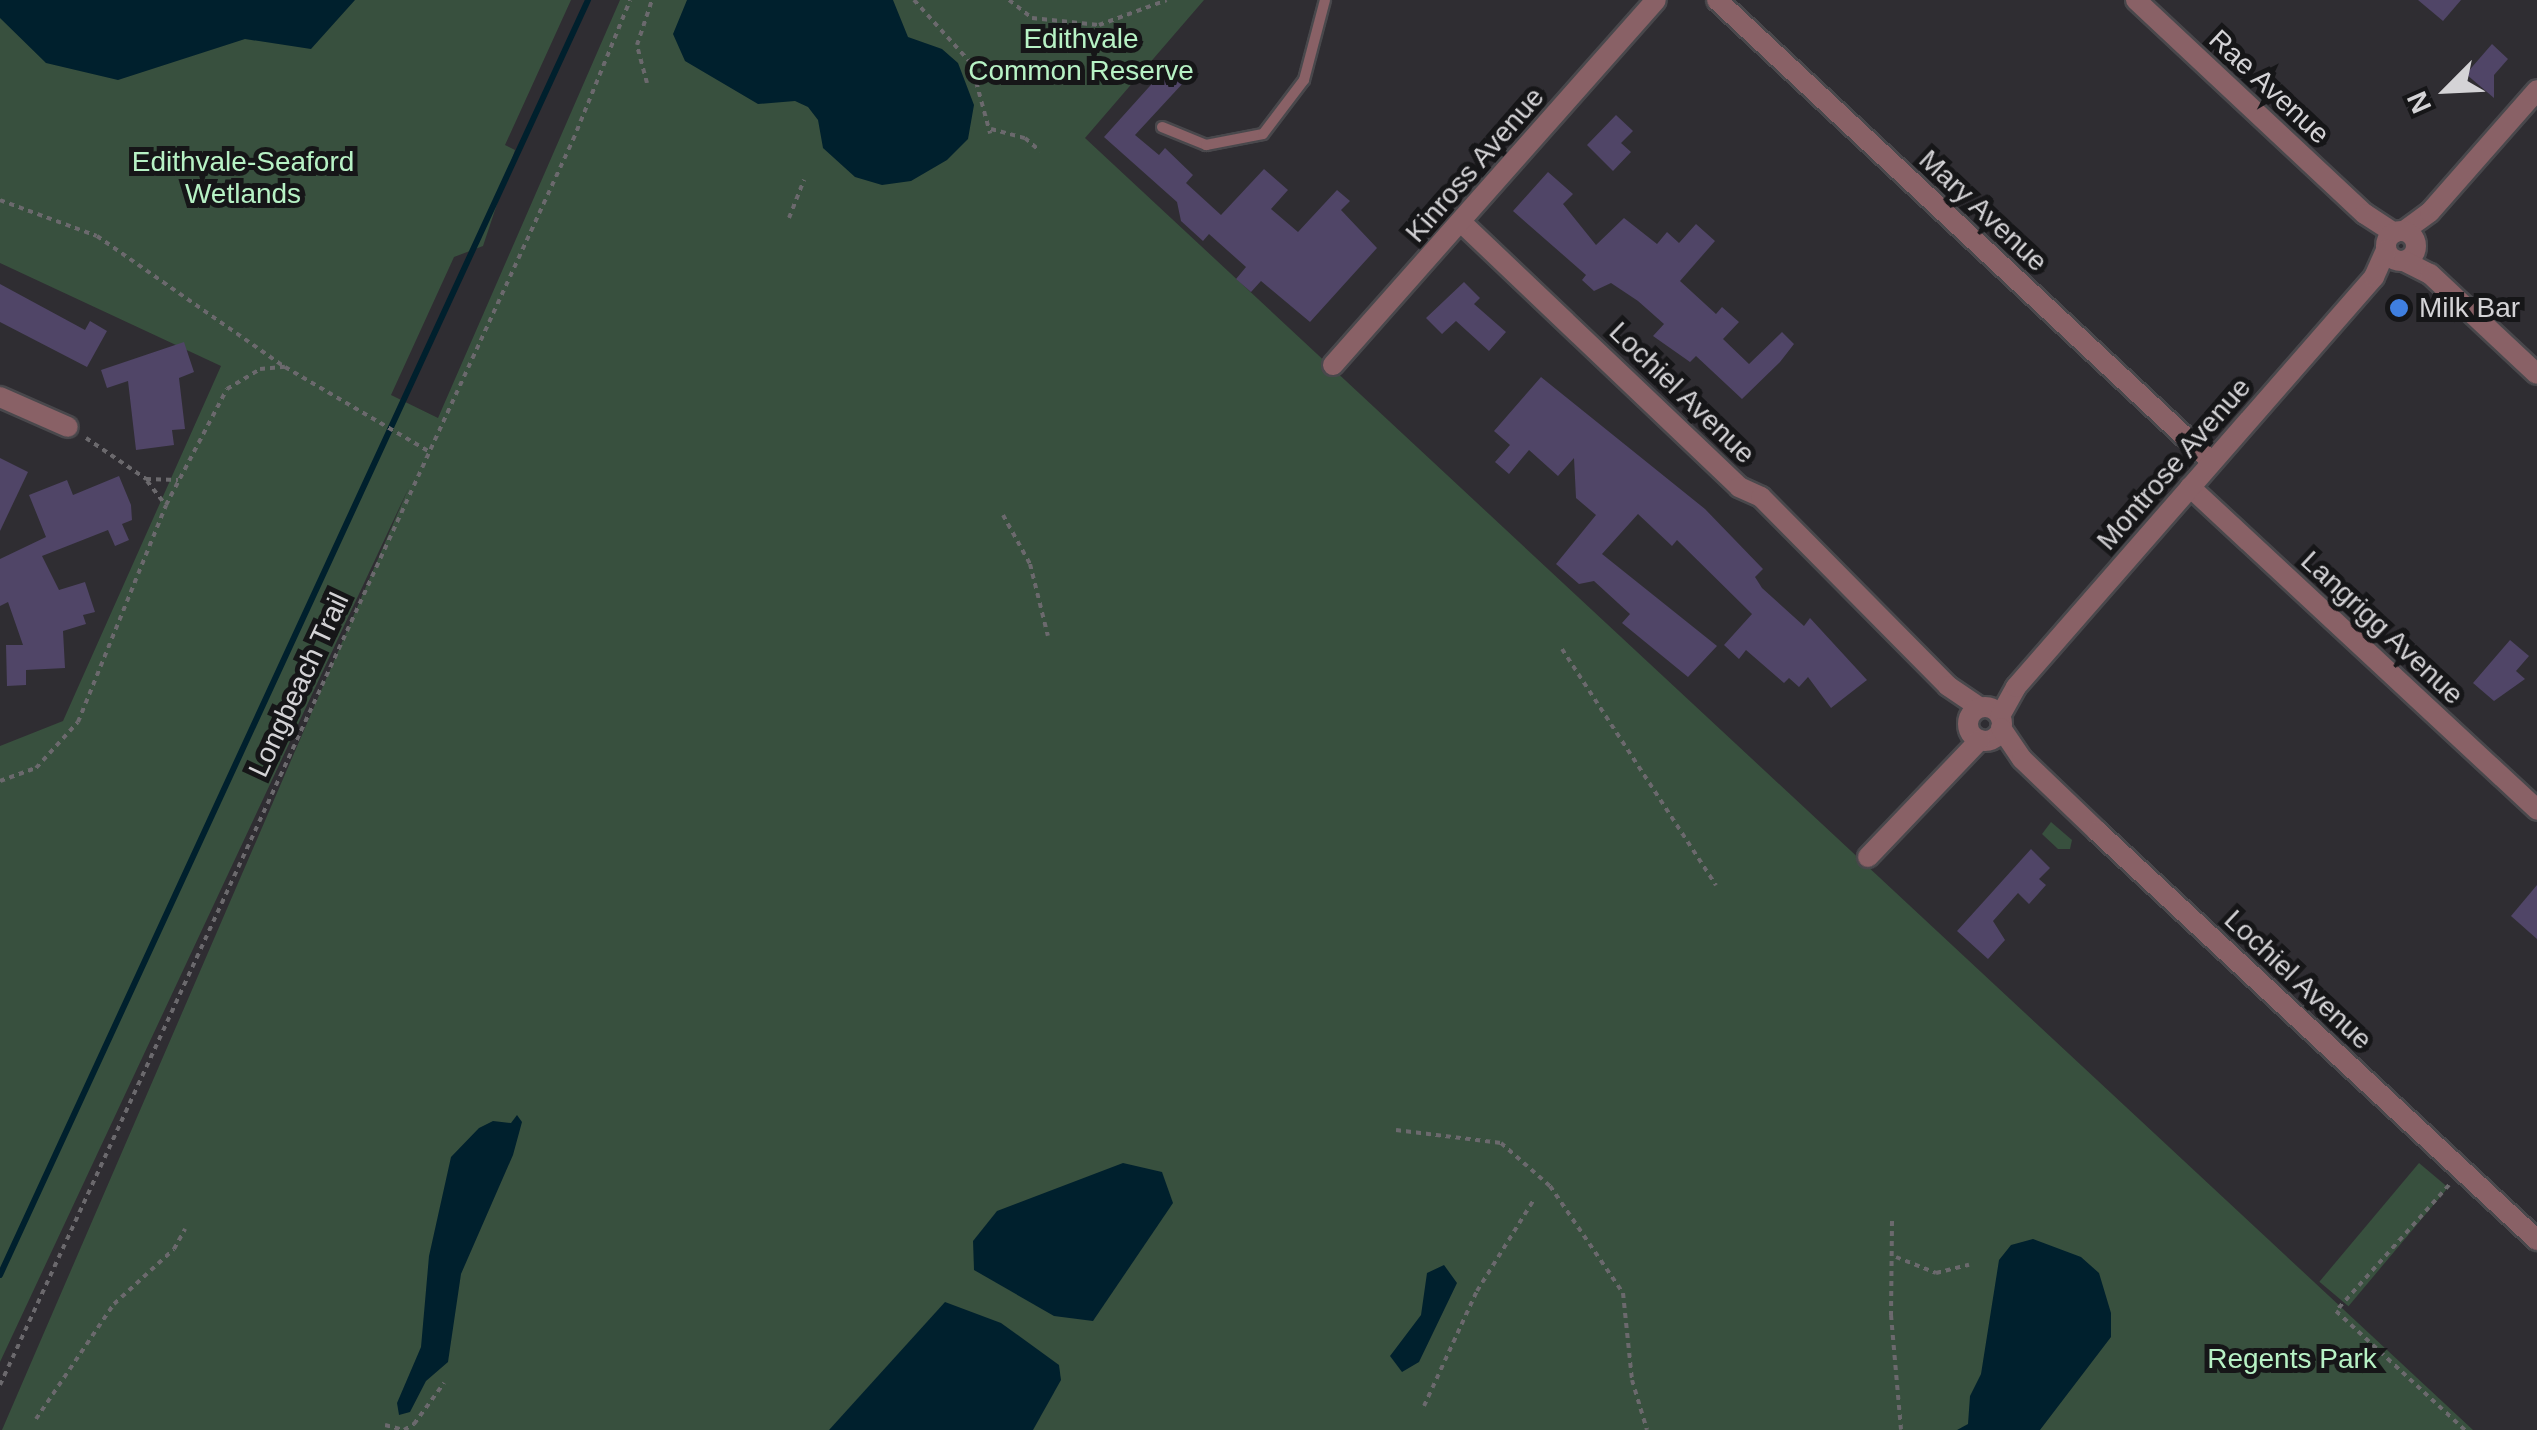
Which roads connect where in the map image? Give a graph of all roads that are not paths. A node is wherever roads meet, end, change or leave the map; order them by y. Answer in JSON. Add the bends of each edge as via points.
{"nodes":[{"id":1,"x":1326,"y":0,"type":"edge"},
{"id":2,"x":1656,"y":0,"type":"edge"},
{"id":3,"x":1718,"y":0,"type":"edge"},
{"id":4,"x":2136,"y":0,"type":"edge"},
{"id":5,"x":2537,"y":90,"type":"edge"},
{"id":6,"x":1162,"y":127,"type":"dead end"},
{"id":7,"x":1461,"y":222,"type":"junction"},
{"id":8,"x":2400,"y":246,"type":"junction"},
{"id":9,"x":1333,"y":365,"type":"dead end"},
{"id":10,"x":2537,"y":374,"type":"edge"},
{"id":11,"x":0,"y":397,"type":"edge"},
{"id":12,"x":68,"y":427,"type":"road end"},
{"id":13,"x":2212,"y":462,"type":"junction"},
{"id":14,"x":2190,"y":486,"type":"junction"},
{"id":15,"x":1984,"y":723,"type":"junction"},
{"id":16,"x":2537,"y":810,"type":"edge"},
{"id":17,"x":1868,"y":856,"type":"dead end"},
{"id":18,"x":2537,"y":1240,"type":"edge"}],
"edges":[{"from":1,"to":6,"type":"lane","via":[[1304,80],[1262,134],[1206,145]]},
{"from":2,"to":7,"type":"street","name":"Kinross Avenue"},
{"from":3,"to":13,"type":"street","name":"Mary Avenue"},
{"from":4,"to":8,"type":"street","name":"Rae Avenue"},
{"from":5,"to":8,"type":"street"},
{"from":7,"to":9,"type":"street","name":"Kinross Avenue"},
{"from":7,"to":15,"type":"street","name":"Lochiel Avenue","via":[[1739,487],[1762,498]]},
{"from":8,"to":10,"type":"street","name":"Rae Avenue"},
{"from":8,"to":13,"type":"street","name":"Montrose Avenue"},
{"from":11,"to":12,"type":"street"},
{"from":13,"to":14,"type":"street","name":"Montrose Avenue"},
{"from":14,"to":15,"type":"street","name":"Montrose Avenue"},
{"from":14,"to":16,"type":"street","name":"Langrigg Avenue"},
{"from":15,"to":17,"type":"street","name":"Montrose Avenue"},
{"from":15,"to":18,"type":"street","name":"Lochiel Avenue"}]}
